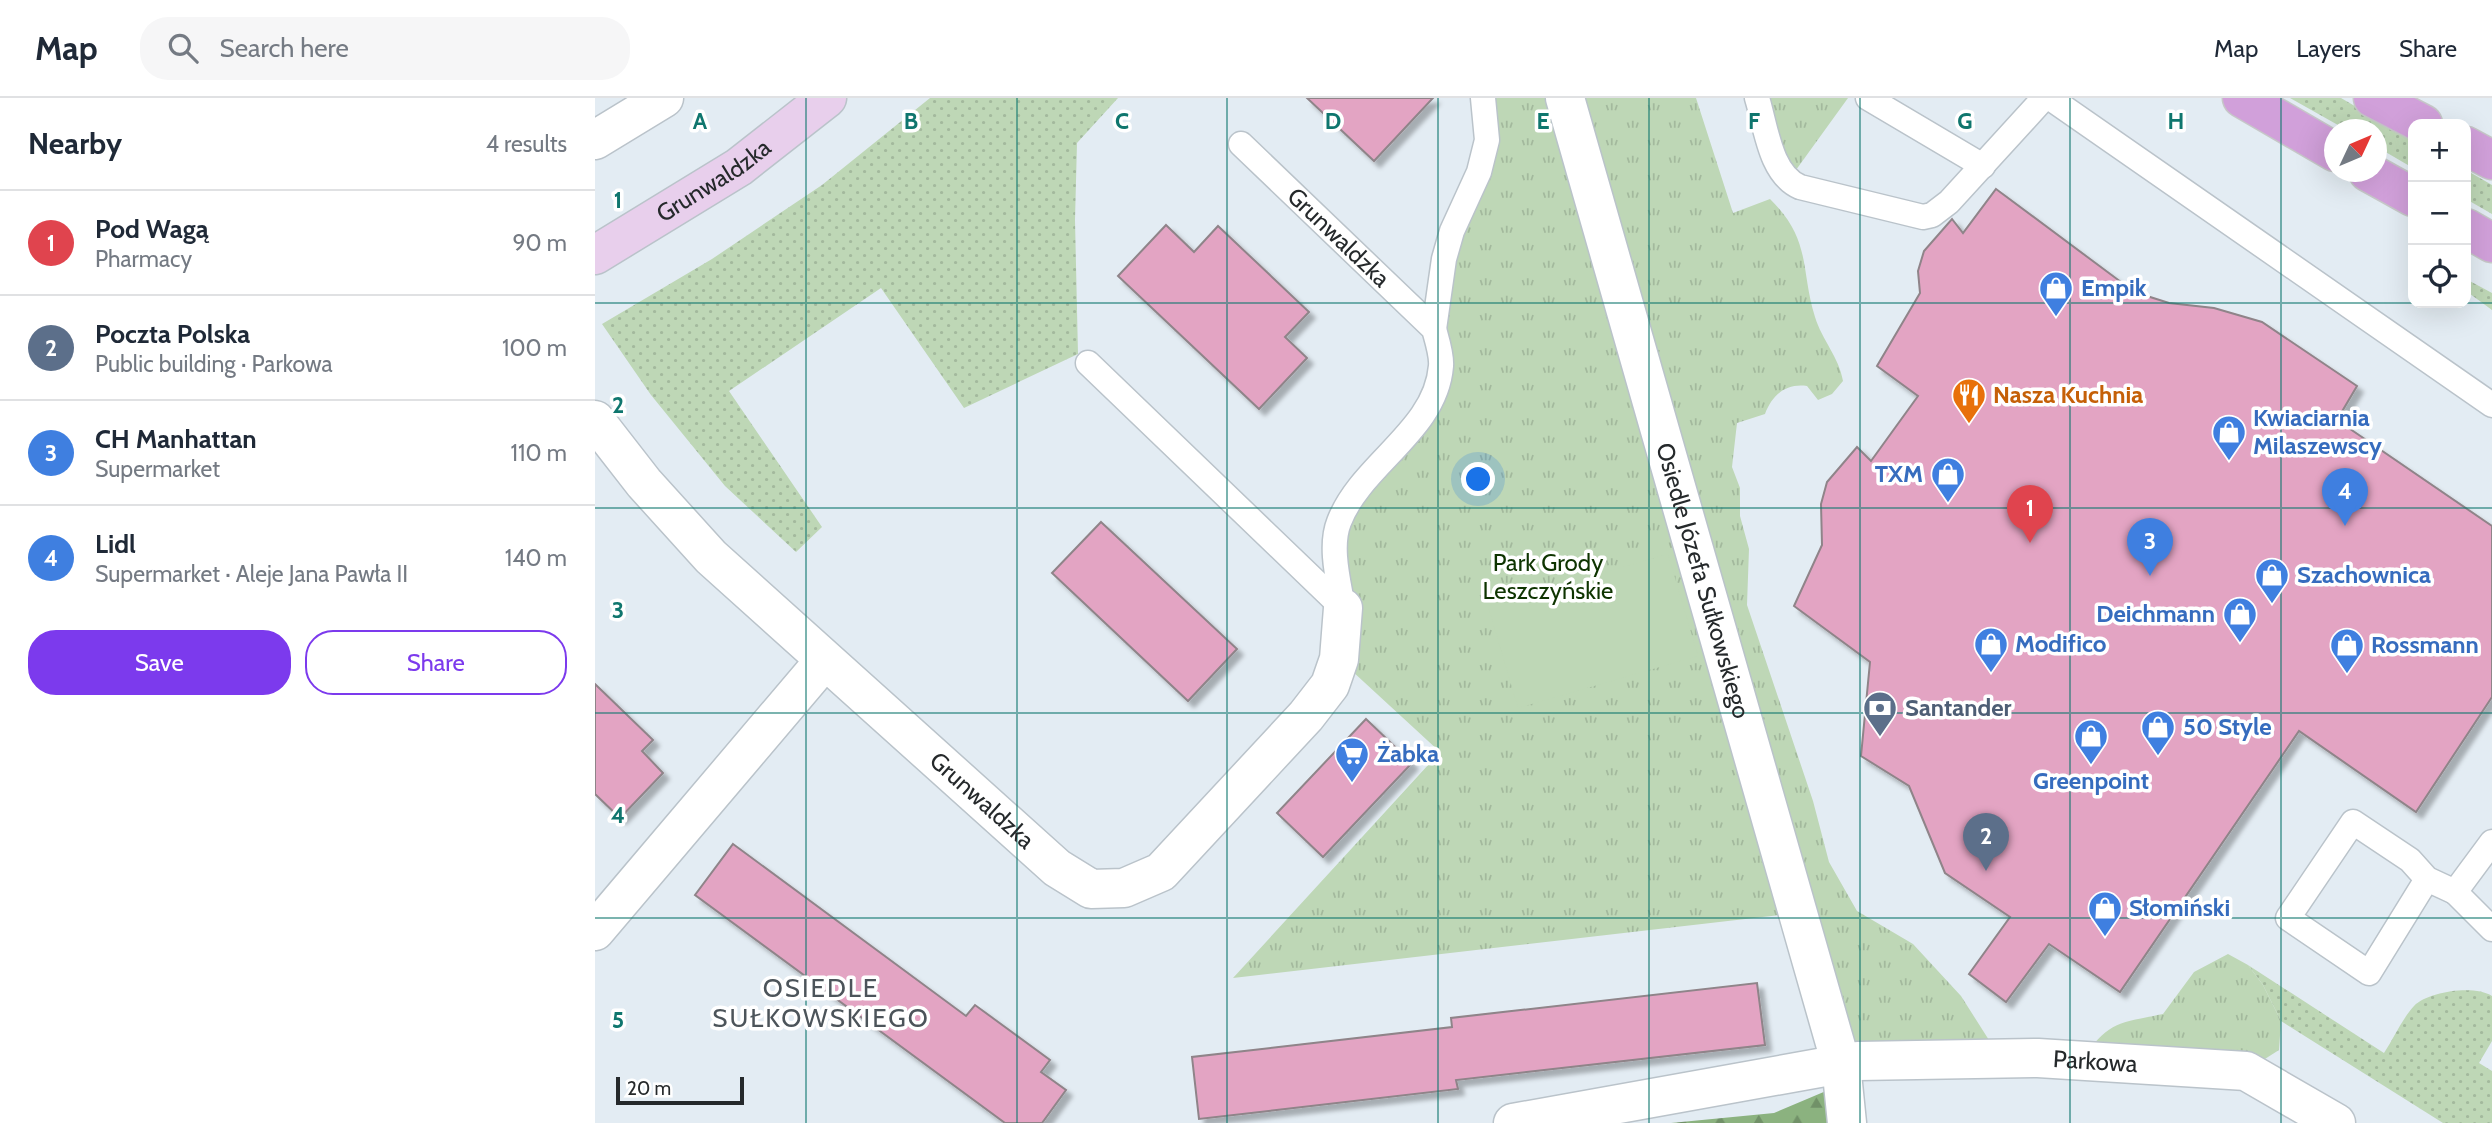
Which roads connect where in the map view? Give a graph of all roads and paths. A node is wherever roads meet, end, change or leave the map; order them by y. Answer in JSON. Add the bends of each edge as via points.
{"nodes":[{"id":1,"x":664,"y":98,"type":"edge"},
{"id":2,"x":827,"y":98,"type":"edge"},
{"id":3,"x":1483,"y":98,"type":"edge"},
{"id":4,"x":1565,"y":98,"type":"edge"},
{"id":5,"x":1757,"y":98,"type":"edge"},
{"id":6,"x":1868,"y":98,"type":"edge"},
{"id":7,"x":2044,"y":98,"type":"edge"},
{"id":8,"x":2050,"y":98,"type":"edge"},
{"id":9,"x":2242,"y":98,"type":"edge"},
{"id":10,"x":2373,"y":98,"type":"edge"},
{"id":11,"x":2413,"y":119,"type":"edge"},
{"id":12,"x":595,"y":140,"type":"edge"},
{"id":13,"x":1241,"y":144,"type":"dead end"},
{"id":14,"x":2324,"y":146,"type":"edge"},
{"id":15,"x":2471,"y":149,"type":"edge"},
{"id":16,"x":2492,"y":160,"type":"edge"},
{"id":17,"x":1983,"y":166,"type":"junction"},
{"id":18,"x":2386,"y":182,"type":"edge"},
{"id":19,"x":2408,"y":194,"type":"edge"},
{"id":20,"x":2471,"y":231,"type":"edge"},
{"id":21,"x":2492,"y":243,"type":"edge"},
{"id":22,"x":595,"y":255,"type":"edge"},
{"id":23,"x":1434,"y":329,"type":"junction"},
{"id":24,"x":1088,"y":363,"type":"dead end"},
{"id":25,"x":2492,"y":405,"type":"edge"},
{"id":26,"x":595,"y":420,"type":"edge"},
{"id":27,"x":1343,"y":608,"type":"junction"},
{"id":28,"x":824,"y":661,"type":"junction"},
{"id":29,"x":2492,"y":842,"type":"edge"},
{"id":30,"x":2427,"y":879,"type":"junction"},
{"id":31,"x":2455,"y":892,"type":"junction"},
{"id":32,"x":2492,"y":929,"type":"edge"},
{"id":33,"x":595,"y":931,"type":"edge"},
{"id":34,"x":1840,"y":1064,"type":"junction"},
{"id":35,"x":1513,"y":1123,"type":"edge"},
{"id":36,"x":1847,"y":1123,"type":"edge"},
{"id":37,"x":2336,"y":1123,"type":"edge"}],
"edges":[{"from":1,"to":12,"type":"street"},
{"from":2,"to":22,"type":"street","name":"Grunwaldzka","via":[[739,167]]},
{"from":3,"to":23,"type":"lane","name":"Grunwaldzka","via":[[1487,140],[1444,259]]},
{"from":4,"to":34,"type":"street","name":"Osiedle Józefa Sułkowskiego"},
{"from":5,"to":17,"type":"lane","via":[[1779,168],[1788,181],[1800,187],[1923,217],[1941,210]]},
{"from":6,"to":17,"type":"lane"},
{"from":7,"to":17,"type":"lane"},
{"from":8,"to":25,"type":"lane"},
{"from":9,"to":14,"type":"main road"},
{"from":10,"to":11,"type":"main road"},
{"from":13,"to":23,"type":"lane","name":"Grunwaldzka"},
{"from":15,"to":16,"type":"main road"},
{"from":18,"to":19,"type":"main road"},
{"from":20,"to":21,"type":"main road"},
{"from":23,"to":27,"type":"lane","name":"Grunwaldzka","via":[[1441,365],[1435,393],[1417,422],[1353,495],[1338,524]]},
{"from":24,"to":27,"type":"lane"},
{"from":26,"to":28,"type":"street","name":"Grunwaldzka","via":[[711,557]]},
{"from":27,"to":28,"type":"street","name":"Grunwaldzka","via":[[1339,659],[1330,685],[1306,716],[1161,872],[1125,888],[1091,889],[1058,868]]},
{"from":28,"to":33,"type":"street"},
{"from":29,"to":31,"type":"lane"},
{"from":30,"to":30,"type":"lane","via":[[2410,860],[2353,822],[2288,918],[2369,973]]},
{"from":30,"to":31,"type":"lane"},
{"from":31,"to":32,"type":"lane"},
{"from":34,"to":35,"type":"street"},
{"from":34,"to":36,"type":"street","name":"Osiedle Józefa Sułkowskiego"},
{"from":34,"to":37,"type":"street","name":"Parkowa","via":[[2038,1058],[2246,1071]]}]}
